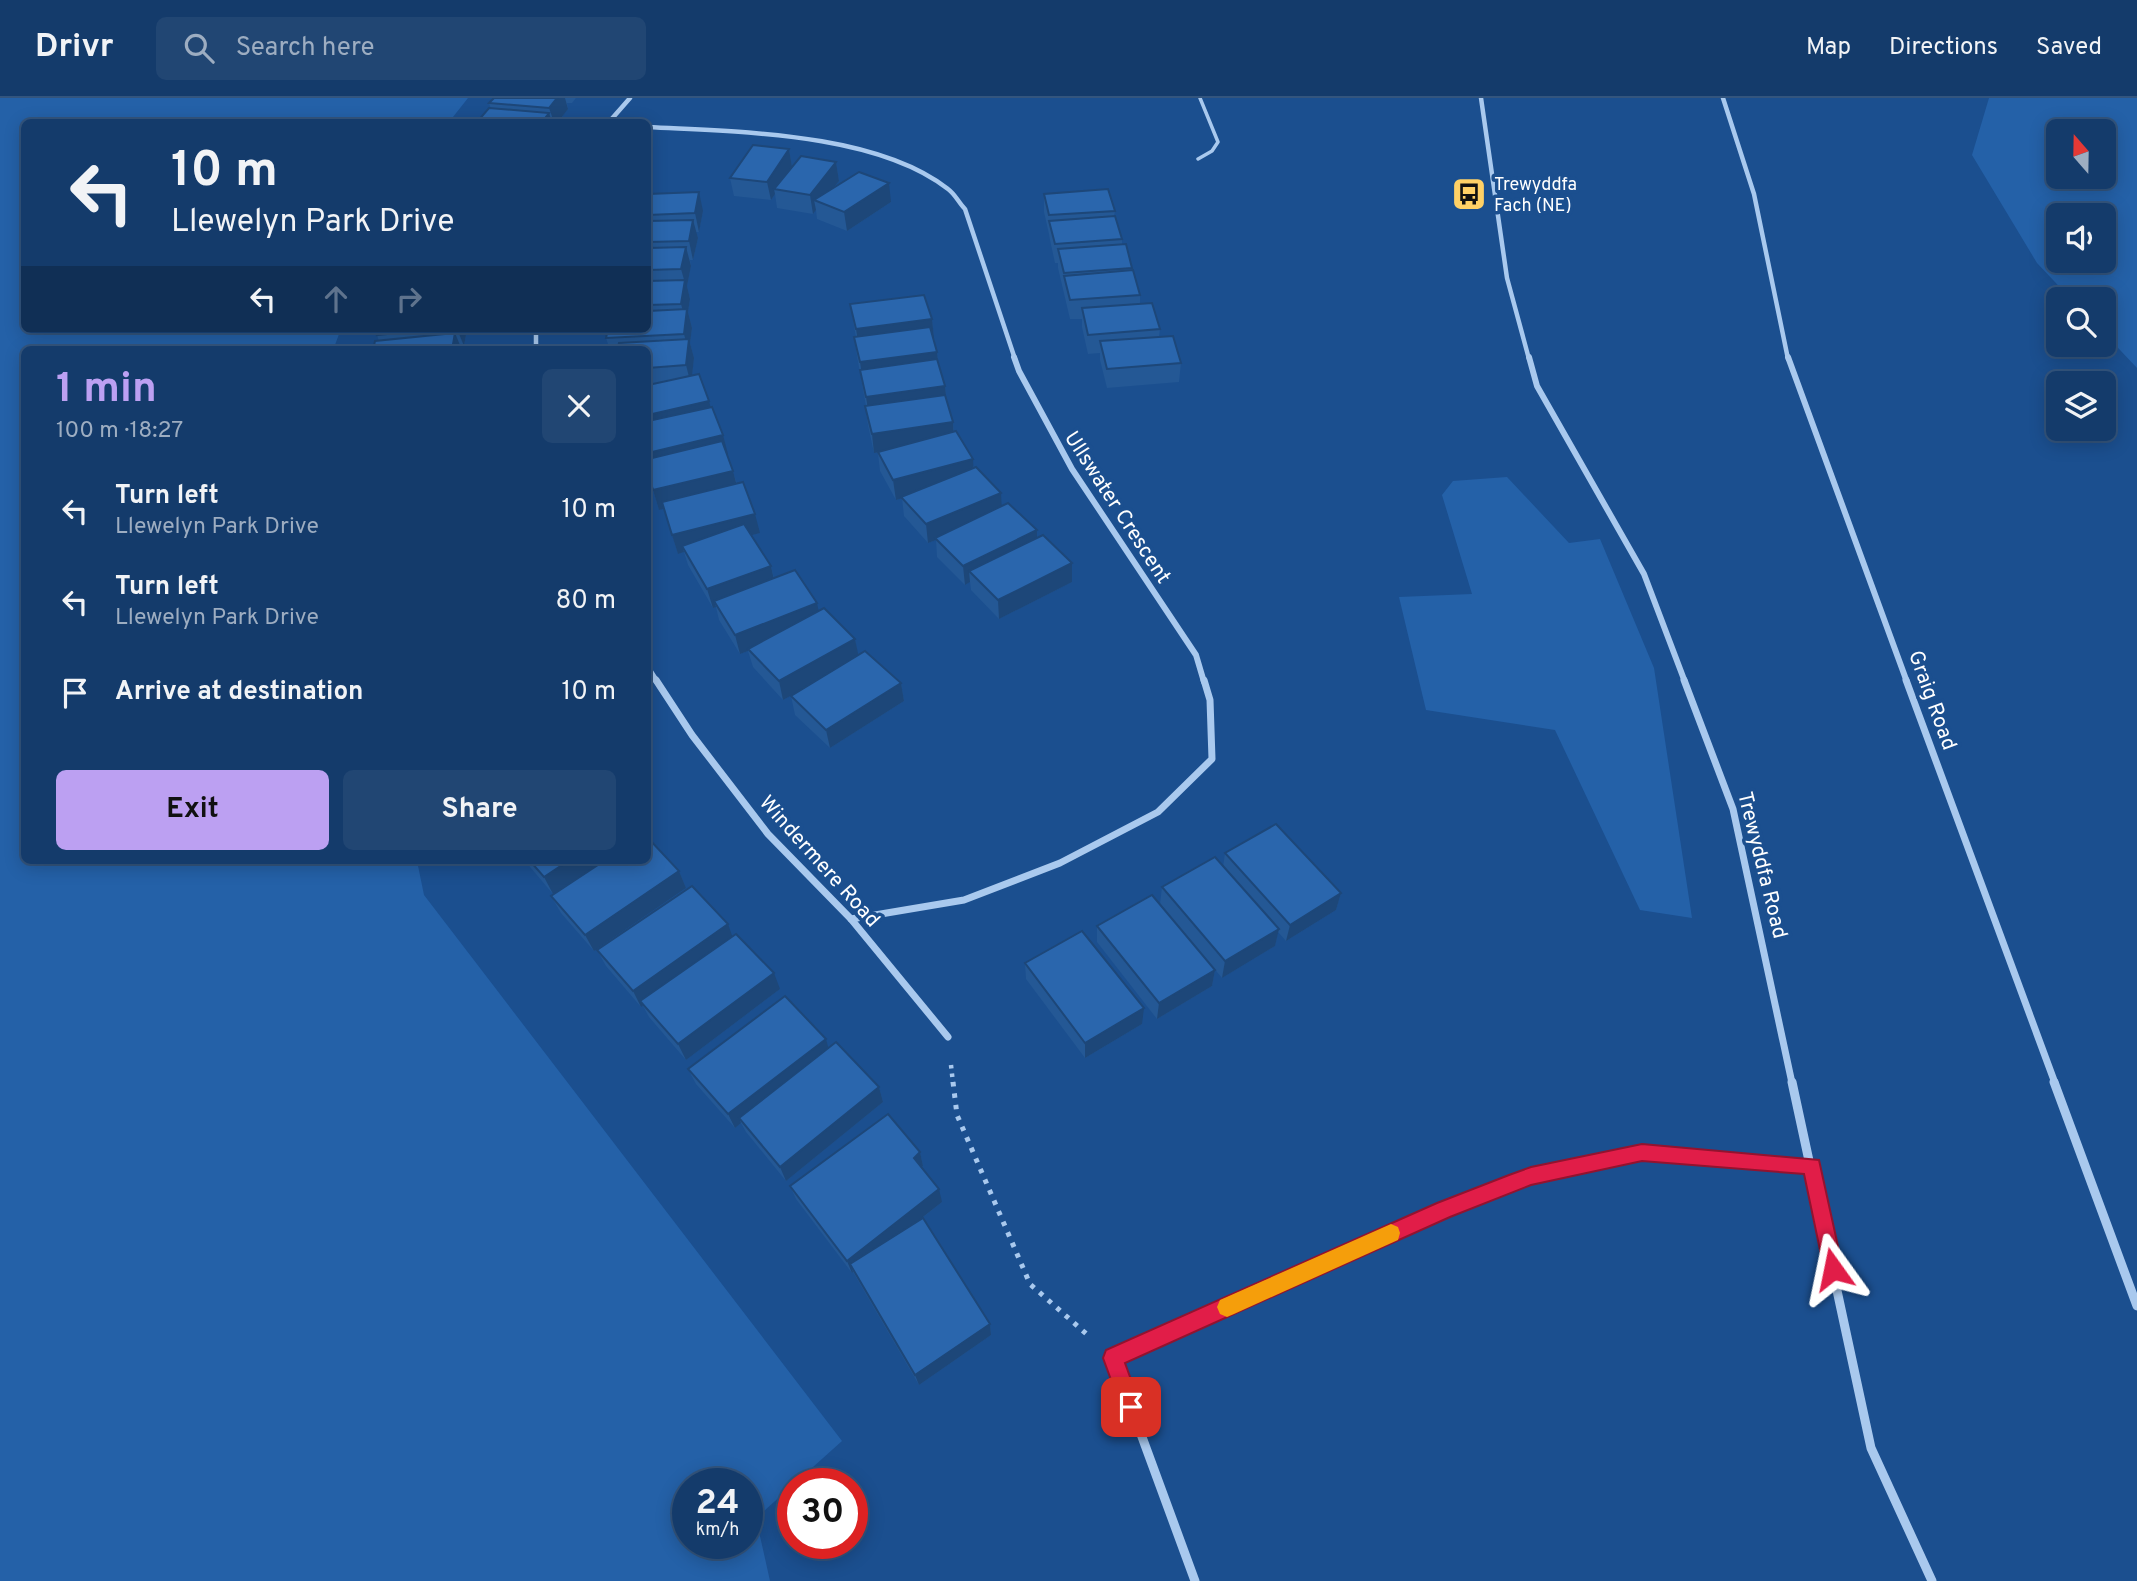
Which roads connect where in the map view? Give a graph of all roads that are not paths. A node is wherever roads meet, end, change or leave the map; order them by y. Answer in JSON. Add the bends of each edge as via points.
{"nodes":[{"id":1,"x":630,"y":98,"type":"edge"},
{"id":2,"x":1200,"y":98,"type":"edge"},
{"id":3,"x":1481,"y":98,"type":"edge"},
{"id":4,"x":1723,"y":98,"type":"edge"},
{"id":5,"x":612,"y":119,"type":"edge"},
{"id":6,"x":651,"y":127,"type":"edge"},
{"id":7,"x":1198,"y":159,"type":"dead end"},
{"id":8,"x":651,"y":673,"type":"edge"},
{"id":9,"x":851,"y":919,"type":"junction"},
{"id":10,"x":948,"y":1037,"type":"road end"},
{"id":11,"x":1812,"y":1166,"type":"junction"},
{"id":12,"x":2137,"y":1306,"type":"edge"},
{"id":13,"x":1195,"y":1581,"type":"edge"},
{"id":14,"x":1932,"y":1581,"type":"edge"}],
"edges":[{"from":1,"to":5,"type":"street"},
{"from":2,"to":7,"type":"lane","via":[[1218,142]]},
{"from":3,"to":11,"type":"street","name":"Trewyddfa Road","via":[[1507,278],[1537,386],[1644,574],[1733,809]]},
{"from":4,"to":12,"type":"street","name":"Graig Road","via":[[1765,238],[1788,359]]},
{"from":6,"to":9,"type":"street","name":"Ullswater Crescent","via":[[768,135],[829,145],[878,156],[949,190],[965,209],[1018,371],[1072,469],[1196,655],[1210,700],[1212,759],[1158,812],[1060,863],[964,900]]},
{"from":8,"to":9,"type":"street","name":"Windermere Road","via":[[768,834]]},
{"from":9,"to":10,"type":"street","name":"Windermere Road"},
{"from":11,"to":13,"type":"street","via":[[1642,1153],[1531,1176],[1444,1210],[1113,1358]]},
{"from":11,"to":14,"type":"street","name":"Trewyddfa Road","via":[[1871,1448]]}]}
